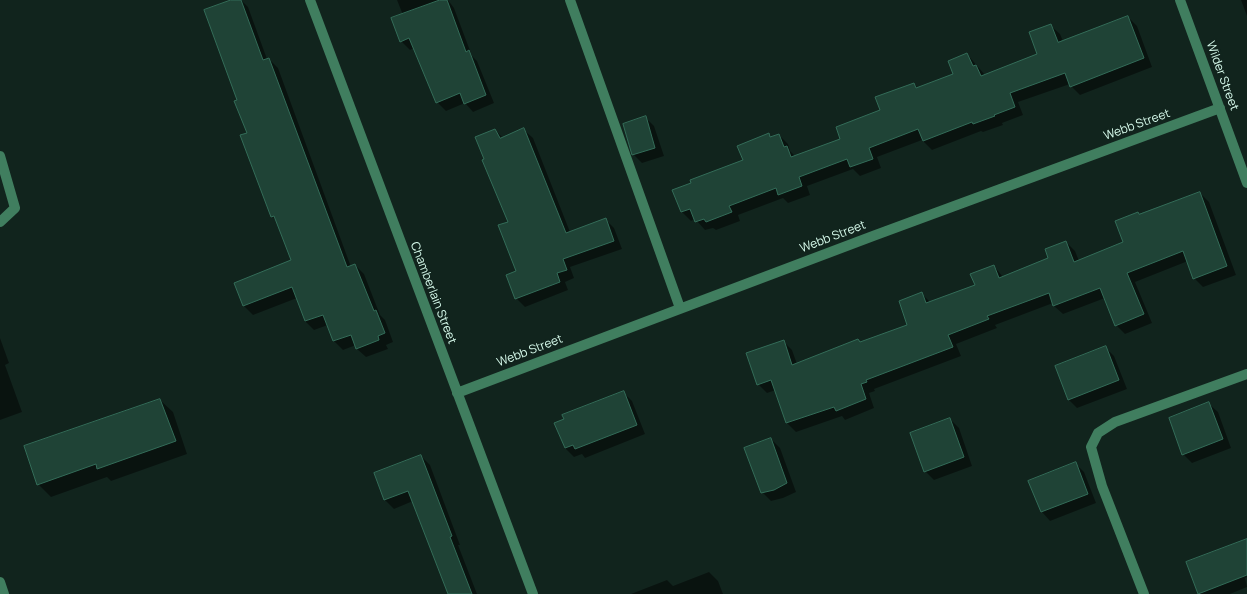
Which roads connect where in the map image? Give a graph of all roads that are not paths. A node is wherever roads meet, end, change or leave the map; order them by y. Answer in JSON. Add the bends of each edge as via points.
{"nodes":[{"id":1,"x":310,"y":0,"type":"edge"},
{"id":2,"x":570,"y":0,"type":"edge"},
{"id":3,"x":1180,"y":0,"type":"edge"},
{"id":4,"x":1220,"y":108,"type":"junction"},
{"id":5,"x":0,"y":156,"type":"edge"},
{"id":6,"x":1246,"y":177,"type":"edge"},
{"id":7,"x":0,"y":222,"type":"edge"},
{"id":8,"x":680,"y":308,"type":"junction"},
{"id":9,"x":1247,"y":374,"type":"edge"},
{"id":10,"x":456,"y":393,"type":"junction"},
{"id":11,"x":0,"y":582,"type":"edge"},
{"id":12,"x":4,"y":594,"type":"edge"},
{"id":13,"x":533,"y":594,"type":"edge"},
{"id":14,"x":1144,"y":594,"type":"edge"}],
"edges":[{"from":1,"to":10,"type":"street","name":"Chamberlain Street"},
{"from":2,"to":8,"type":"street"},
{"from":3,"to":4,"type":"street","name":"Wilder Street"},
{"from":4,"to":6,"type":"street","name":"Wilder Street"},
{"from":4,"to":8,"type":"street","name":"Webb Street"},
{"from":5,"to":7,"type":"street","via":[[15,208]]},
{"from":8,"to":10,"type":"street","name":"Webb Street"},
{"from":9,"to":14,"type":"street","via":[[1115,422],[1098,433],[1091,447],[1102,486]]},
{"from":10,"to":13,"type":"street","name":"Chamberlain Street"},
{"from":11,"to":12,"type":"street"}]}
